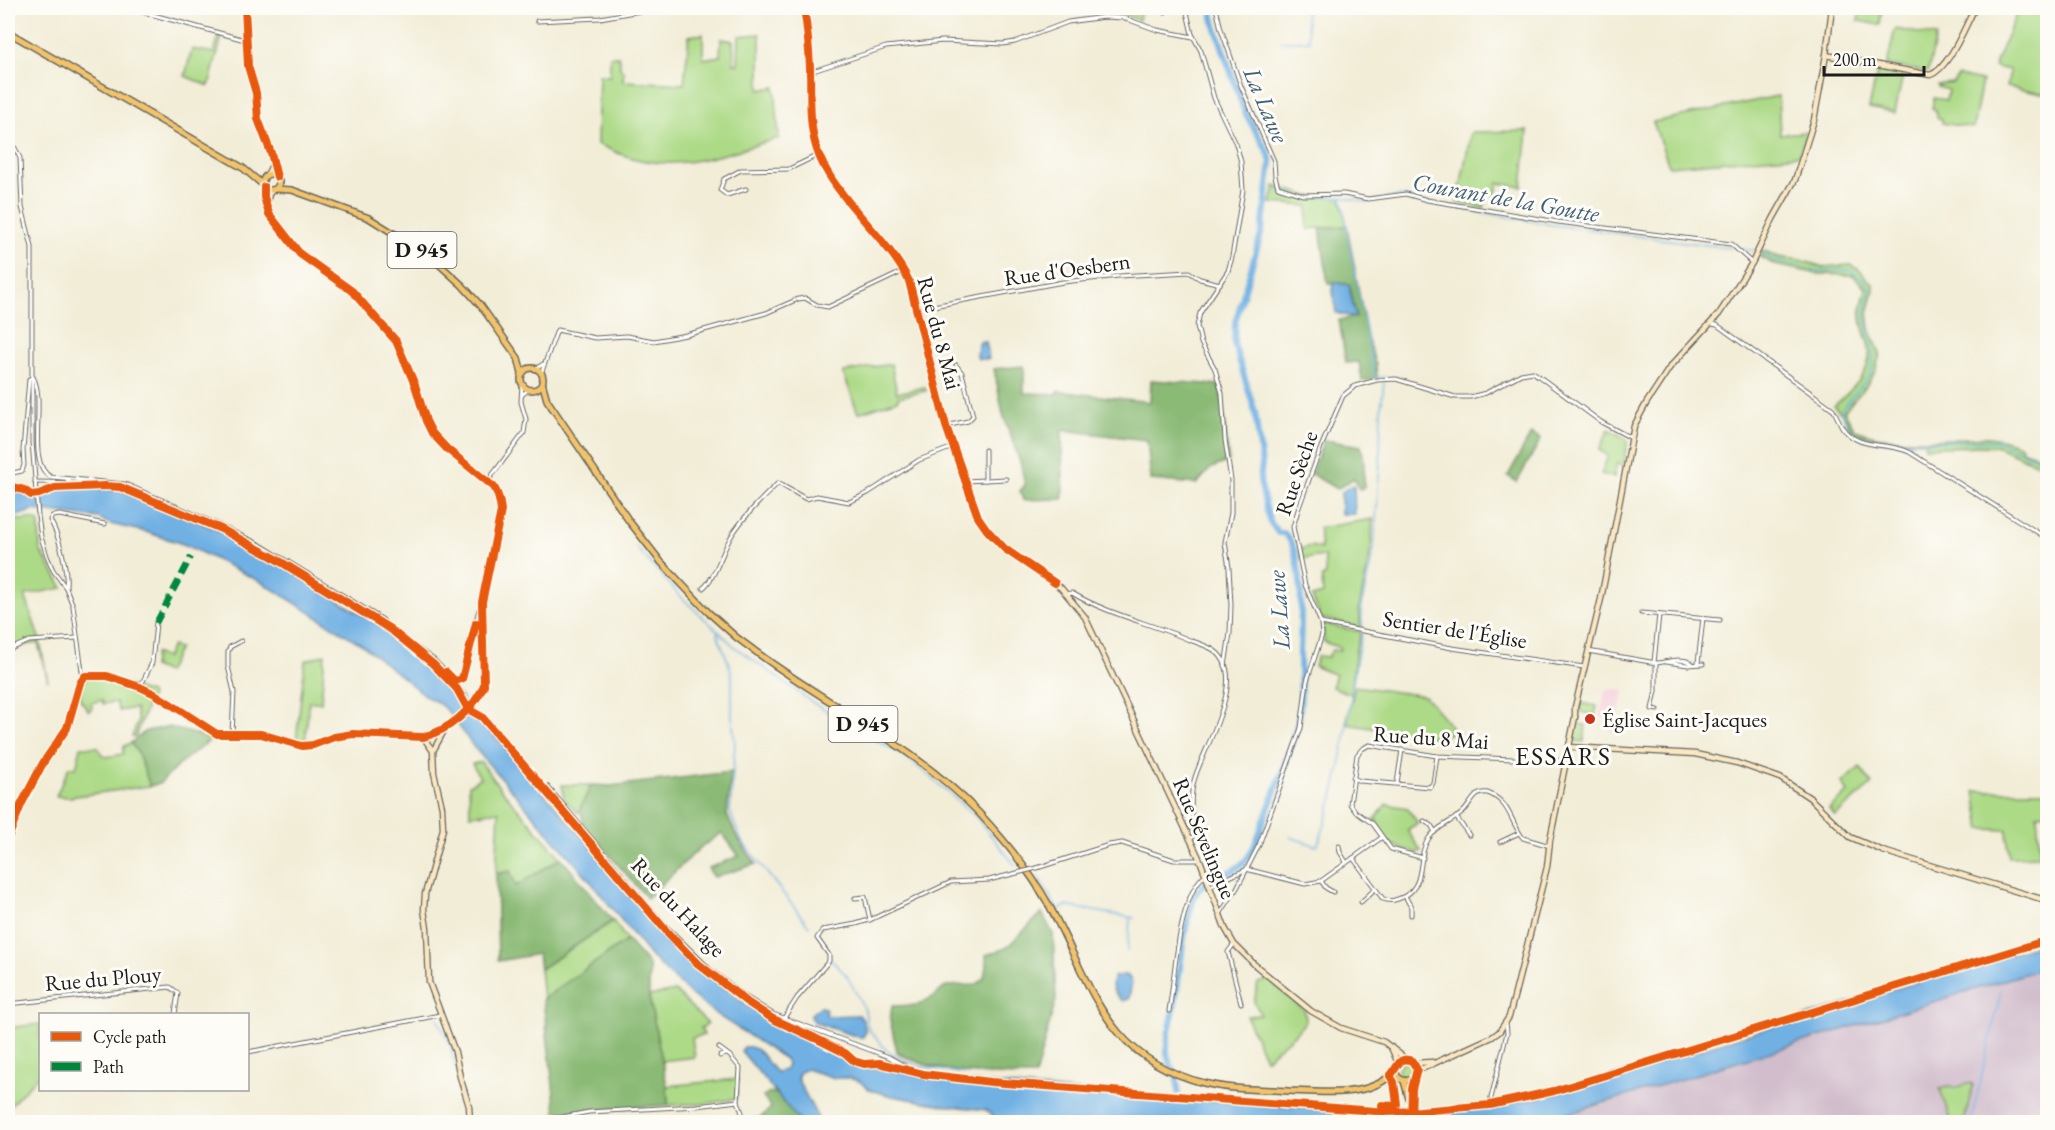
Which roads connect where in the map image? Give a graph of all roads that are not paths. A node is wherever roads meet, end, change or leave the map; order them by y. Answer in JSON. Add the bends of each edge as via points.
{"nodes":[{"id":1,"x":128,"y":8,"type":"edge"},
{"id":2,"x":245,"y":8,"type":"edge"},
{"id":3,"x":657,"y":8,"type":"edge"},
{"id":4,"x":804,"y":8,"type":"edge"},
{"id":5,"x":1186,"y":8,"type":"edge"},
{"id":6,"x":1216,"y":8,"type":"edge"},
{"id":7,"x":1832,"y":8,"type":"edge"},
{"id":8,"x":1975,"y":8,"type":"edge"},
{"id":9,"x":537,"y":21,"type":"dead end"},
{"id":10,"x":8,"y":32,"type":"edge"},
{"id":11,"x":1194,"y":37,"type":"junction"},
{"id":12,"x":245,"y":40,"type":"junction"},
{"id":13,"x":1826,"y":55,"type":"junction"},
{"id":14,"x":810,"y":69,"type":"junction"},
{"id":15,"x":8,"y":146,"type":"edge"},
{"id":16,"x":818,"y":155,"type":"junction"},
{"id":17,"x":274,"y":161,"type":"junction"},
{"id":18,"x":243,"y":168,"type":"junction"},
{"id":19,"x":266,"y":175,"type":"junction"},
{"id":20,"x":278,"y":178,"type":"junction"},
{"id":21,"x":263,"y":186,"type":"junction"},
{"id":22,"x":274,"y":189,"type":"junction"},
{"id":23,"x":746,"y":189,"type":"dead end"},
{"id":24,"x":292,"y":190,"type":"junction"},
{"id":25,"x":267,"y":206,"type":"junction"},
{"id":26,"x":1752,"y":263,"type":"junction"},
{"id":27,"x":904,"y":271,"type":"junction"},
{"id":28,"x":1220,"y":284,"type":"junction"},
{"id":29,"x":917,"y":309,"type":"junction"},
{"id":30,"x":1712,"y":324,"type":"junction"},
{"id":31,"x":518,"y":358,"type":"junction"},
{"id":32,"x":545,"y":363,"type":"junction"},
{"id":33,"x":956,"y":365,"type":"dead end"},
{"id":34,"x":533,"y":368,"type":"junction"},
{"id":35,"x":522,"y":373,"type":"junction"},
{"id":36,"x":541,"y":374,"type":"junction"},
{"id":37,"x":33,"y":377,"type":"junction"},
{"id":38,"x":542,"y":382,"type":"junction"},
{"id":39,"x":522,"y":384,"type":"junction"},
{"id":40,"x":530,"y":389,"type":"junction"},
{"id":41,"x":521,"y":396,"type":"junction"},
{"id":42,"x":547,"y":400,"type":"junction"},
{"id":43,"x":946,"y":426,"type":"junction"},
{"id":44,"x":1632,"y":438,"type":"junction"},
{"id":45,"x":953,"y":447,"type":"junction"},
{"id":46,"x":985,"y":450,"type":"dead end"},
{"id":47,"x":8,"y":474,"type":"edge"},
{"id":48,"x":1006,"y":479,"type":"dead end"},
{"id":49,"x":985,"y":480,"type":"junction"},
{"id":50,"x":965,"y":481,"type":"junction"},
{"id":51,"x":35,"y":482,"type":"junction"},
{"id":52,"x":97,"y":482,"type":"junction"},
{"id":53,"x":487,"y":482,"type":"junction"},
{"id":54,"x":105,"y":524,"type":"dead end"},
{"id":55,"x":2048,"y":539,"type":"edge"},
{"id":56,"x":64,"y":568,"type":"junction"},
{"id":57,"x":53,"y":570,"type":"junction"},
{"id":58,"x":1055,"y":583,"type":"joint"},
{"id":59,"x":66,"y":588,"type":"junction"},
{"id":60,"x":703,"y":588,"type":"dead end"},
{"id":61,"x":1067,"y":594,"type":"junction"},
{"id":62,"x":482,"y":606,"type":"junction"},
{"id":63,"x":1641,"y":613,"type":"dead end"},
{"id":64,"x":1659,"y":615,"type":"junction"},
{"id":65,"x":1703,"y":618,"type":"junction"},
{"id":66,"x":1720,"y":620,"type":"dead end"},
{"id":67,"x":156,"y":622,"type":"dead end"},
{"id":68,"x":1321,"y":623,"type":"junction"},
{"id":69,"x":476,"y":626,"type":"junction"},
{"id":70,"x":482,"y":627,"type":"junction"},
{"id":71,"x":77,"y":638,"type":"junction"},
{"id":72,"x":241,"y":641,"type":"dead end"},
{"id":73,"x":8,"y":650,"type":"edge"},
{"id":74,"x":1588,"y":651,"type":"junction"},
{"id":75,"x":1655,"y":662,"type":"junction"},
{"id":76,"x":1698,"y":663,"type":"junction"},
{"id":77,"x":1703,"y":664,"type":"dead end"},
{"id":78,"x":1225,"y":666,"type":"junction"},
{"id":79,"x":1584,"y":668,"type":"junction"},
{"id":80,"x":82,"y":678,"type":"junction"},
{"id":81,"x":140,"y":687,"type":"junction"},
{"id":82,"x":1646,"y":708,"type":"dead end"},
{"id":83,"x":1652,"y":709,"type":"junction"},
{"id":84,"x":1658,"y":710,"type":"dead end"},
{"id":85,"x":445,"y":729,"type":"junction"},
{"id":86,"x":232,"y":734,"type":"junction"},
{"id":87,"x":423,"y":737,"type":"junction"},
{"id":88,"x":1569,"y":747,"type":"junction"},
{"id":89,"x":1402,"y":750,"type":"junction"},
{"id":90,"x":433,"y":751,"type":"junction"},
{"id":91,"x":1437,"y":756,"type":"junction"},
{"id":92,"x":1566,"y":763,"type":"junction"},
{"id":93,"x":1353,"y":778,"type":"junction"},
{"id":94,"x":1397,"y":783,"type":"junction"},
{"id":95,"x":548,"y":787,"type":"dead end"},
{"id":96,"x":1456,"y":817,"type":"junction"},
{"id":97,"x":1425,"y":821,"type":"dead end"},
{"id":98,"x":1435,"y":832,"type":"junction"},
{"id":99,"x":1519,"y":833,"type":"junction"},
{"id":100,"x":1469,"y":835,"type":"dead end"},
{"id":101,"x":1382,"y":837,"type":"junction"},
{"id":102,"x":8,"y":838,"type":"edge"},
{"id":103,"x":1190,"y":839,"type":"junction"},
{"id":104,"x":1500,"y":842,"type":"dead end"},
{"id":105,"x":1339,"y":846,"type":"dead end"},
{"id":106,"x":1549,"y":847,"type":"junction"},
{"id":107,"x":1353,"y":858,"type":"junction"},
{"id":108,"x":1423,"y":858,"type":"junction"},
{"id":109,"x":1200,"y":860,"type":"junction"},
{"id":110,"x":1346,"y":862,"type":"junction"},
{"id":111,"x":1246,"y":869,"type":"junction"},
{"id":112,"x":1206,"y":876,"type":"junction"},
{"id":113,"x":1321,"y":880,"type":"junction"},
{"id":114,"x":1210,"y":885,"type":"junction"},
{"id":115,"x":1375,"y":889,"type":"junction"},
{"id":116,"x":1333,"y":892,"type":"dead end"},
{"id":117,"x":1405,"y":896,"type":"junction"},
{"id":118,"x":855,"y":898,"type":"dead end"},
{"id":119,"x":2048,"y":901,"type":"edge"},
{"id":120,"x":1361,"y":902,"type":"dead end"},
{"id":121,"x":1220,"y":914,"type":"junction"},
{"id":122,"x":1411,"y":915,"type":"dead end"},
{"id":123,"x":870,"y":920,"type":"junction"},
{"id":124,"x":1234,"y":944,"type":"junction"},
{"id":125,"x":1240,"y":1003,"type":"dead end"},
{"id":126,"x":8,"y":1004,"type":"edge"},
{"id":127,"x":1169,"y":1011,"type":"dead end"},
{"id":128,"x":175,"y":1013,"type":"edge"},
{"id":129,"x":440,"y":1015,"type":"junction"},
{"id":130,"x":784,"y":1018,"type":"junction"},
{"id":131,"x":1506,"y":1022,"type":"junction"},
{"id":132,"x":1389,"y":1045,"type":"junction"},
{"id":133,"x":719,"y":1048,"type":"dead end"},
{"id":134,"x":249,"y":1052,"type":"edge"},
{"id":135,"x":726,"y":1054,"type":"junction"},
{"id":136,"x":720,"y":1056,"type":"dead end"},
{"id":137,"x":1406,"y":1059,"type":"junction"},
{"id":138,"x":1414,"y":1062,"type":"junction"},
{"id":139,"x":1435,"y":1062,"type":"junction"},
{"id":140,"x":1398,"y":1063,"type":"junction"},
{"id":141,"x":905,"y":1066,"type":"dead end"},
{"id":142,"x":1395,"y":1071,"type":"junction"},
{"id":143,"x":1417,"y":1071,"type":"junction"},
{"id":144,"x":1414,"y":1078,"type":"junction"},
{"id":145,"x":1402,"y":1080,"type":"junction"},
{"id":146,"x":1380,"y":1082,"type":"junction"},
{"id":147,"x":1491,"y":1098,"type":"dead end"},
{"id":148,"x":738,"y":1101,"type":"junction"},
{"id":149,"x":1410,"y":1109,"type":"junction"},
{"id":150,"x":470,"y":1122,"type":"edge"},
{"id":151,"x":536,"y":1122,"type":"edge"},
{"id":152,"x":745,"y":1122,"type":"edge"},
{"id":153,"x":1410,"y":1122,"type":"edge"}],
"edges":[{"from":1,"to":12,"type":"street"},
{"from":2,"to":12,"type":"street"},
{"from":3,"to":9,"type":"street","via":[[600,18]]},
{"from":4,"to":14,"type":"street","name":"Rue du 8 Mai"},
{"from":5,"to":11,"type":"street"},
{"from":6,"to":26,"type":"street","via":[[1241,86],[1272,153],[1276,183],[1288,191],[1303,195],[1351,194],[1368,199],[1406,194],[1558,222],[1731,244]]},
{"from":7,"to":13,"type":"street"},
{"from":8,"to":13,"type":"street","via":[[1941,70],[1930,75]]},
{"from":10,"to":18,"type":"main road"},
{"from":11,"to":14,"type":"street","via":[[1124,18],[1104,17],[1056,26],[1015,42],[899,45]]},
{"from":11,"to":28,"type":"street","via":[[1241,162],[1242,201],[1232,256]]},
{"from":12,"to":17,"type":"street","via":[[258,119]]},
{"from":13,"to":26,"type":"street","via":[[1814,120],[1800,165]]},
{"from":14,"to":16,"type":"street","name":"Rue du 8 Mai","via":[[811,129]]},
{"from":15,"to":37,"type":"street","via":[[15,148],[20,158],[22,207],[32,247]]},
{"from":16,"to":23,"type":"street","via":[[789,169],[741,170],[724,179],[720,190],[728,195]]},
{"from":16,"to":27,"type":"street","name":"Rue du 8 Mai","via":[[842,194]]},
{"from":17,"to":19,"type":"street"},
{"from":17,"to":20,"type":"street"},
{"from":18,"to":19,"type":"main road"},
{"from":18,"to":21,"type":"main road"},
{"from":19,"to":20,"type":"main road"},
{"from":19,"to":21,"type":"main road"},
{"from":20,"to":22,"type":"main road"},
{"from":20,"to":24,"type":"main road","number":"D 945"},
{"from":21,"to":22,"type":"main road"},
{"from":21,"to":25,"type":"street"},
{"from":22,"to":24,"type":"main road","number":"D 945"},
{"from":22,"to":25,"type":"street"},
{"from":24,"to":31,"type":"main road","number":"D 945","via":[[369,218],[430,256],[481,306]]},
{"from":25,"to":53,"type":"street","via":[[300,254],[352,291],[396,341],[432,433]]},
{"from":26,"to":30,"type":"street"},
{"from":27,"to":29,"type":"street","name":"Rue du 8 Mai"},
{"from":27,"to":32,"type":"street","via":[[828,307],[798,299],[754,316],[654,341],[627,336],[595,338],[557,330]]},
{"from":28,"to":29,"type":"street","name":"Rue d'Oesbern","via":[[1189,272],[1119,276],[1063,282]]},
{"from":28,"to":78,"type":"street","via":[[1200,313],[1197,326],[1222,393],[1231,480],[1231,513],[1225,542],[1231,605]]},
{"from":29,"to":43,"type":"street","name":"Rue du 8 Mai"},
{"from":30,"to":44,"type":"street","via":[[1670,367],[1638,418]]},
{"from":30,"to":55,"type":"street","via":[[1833,409],[1852,437],[1909,452]]},
{"from":31,"to":34,"type":"main road","number":"D 945"},
{"from":31,"to":35,"type":"main road","number":"D 945"},
{"from":32,"to":34,"type":"street"},
{"from":32,"to":36,"type":"street"},
{"from":33,"to":43,"type":"street","via":[[962,373],[973,416]]},
{"from":34,"to":35,"type":"main road"},
{"from":34,"to":36,"type":"main road"},
{"from":35,"to":39,"type":"main road"},
{"from":36,"to":38,"type":"main road"},
{"from":37,"to":47,"type":"street","via":[[29,379],[24,465],[22,471]]},
{"from":37,"to":51,"type":"street"},
{"from":37,"to":52,"type":"street","via":[[39,464],[44,473]]},
{"from":38,"to":40,"type":"main road"},
{"from":38,"to":42,"type":"main road","number":"D 945"},
{"from":39,"to":40,"type":"main road"},
{"from":39,"to":41,"type":"street"},
{"from":40,"to":41,"type":"street"},
{"from":40,"to":42,"type":"main road","number":"D 945"},
{"from":41,"to":53,"type":"street","via":[[526,419],[524,433]]},
{"from":42,"to":146,"type":"main road","number":"D 945","via":[[629,520],[661,562],[708,612],[763,657],[945,781],[1002,837],[1050,907],[1103,1014],[1137,1052],[1169,1071],[1205,1084],[1342,1092]]},
{"from":43,"to":45,"type":"street","name":"Rue du 8 Mai"},
{"from":44,"to":68,"type":"street","name":"Rue Sèche","via":[[1593,416],[1533,372],[1470,398],[1445,395],[1396,379],[1351,388],[1339,404],[1293,527],[1305,585]]},
{"from":44,"to":74,"type":"street"},
{"from":45,"to":50,"type":"street","name":"Rue du 8 Mai"},
{"from":45,"to":60,"type":"street","via":[[919,460],[849,502],[817,496],[806,499],[778,483],[733,533]]},
{"from":46,"to":49,"type":"street"},
{"from":48,"to":49,"type":"street"},
{"from":49,"to":50,"type":"street"},
{"from":50,"to":58,"type":"street","name":"Rue du 8 Mai","via":[[978,517],[993,537]]},
{"from":51,"to":52,"type":"street"},
{"from":51,"to":57,"type":"street","via":[[41,537]]},
{"from":52,"to":69,"type":"street","via":[[124,484],[260,544],[383,620],[455,681],[462,679]]},
{"from":53,"to":62,"type":"street","via":[[497,492],[501,511]]},
{"from":54,"to":56,"type":"street","via":[[54,515],[50,520]]},
{"from":56,"to":57,"type":"street"},
{"from":56,"to":59,"type":"street"},
{"from":57,"to":59,"type":"street"},
{"from":58,"to":61,"type":"street","name":"Rue Sévelingue"},
{"from":59,"to":71,"type":"street","via":[[76,618]]},
{"from":61,"to":78,"type":"street","via":[[1212,650],[1222,657]]},
{"from":61,"to":103,"type":"street","name":"Rue Sévelingue","via":[[1091,628]]},
{"from":62,"to":69,"type":"street"},
{"from":62,"to":70,"type":"street"},
{"from":63,"to":64,"type":"street"},
{"from":64,"to":65,"type":"street"},
{"from":64,"to":75,"type":"street"},
{"from":65,"to":66,"type":"street"},
{"from":65,"to":76,"type":"street"},
{"from":67,"to":81,"type":"street","via":[[152,663]]},
{"from":68,"to":79,"type":"street","name":"Sentier de l'Église"},
{"from":68,"to":111,"type":"street","via":[[1322,635],[1308,681],[1297,743]]},
{"from":69,"to":70,"type":"street"},
{"from":70,"to":85,"type":"street","via":[[484,685],[479,697]]},
{"from":71,"to":73,"type":"street","via":[[29,642]]},
{"from":71,"to":80,"type":"street"},
{"from":72,"to":86,"type":"street","via":[[228,651],[234,692]]},
{"from":74,"to":75,"type":"street"},
{"from":74,"to":79,"type":"street"},
{"from":75,"to":76,"type":"street"},
{"from":75,"to":83,"type":"street"},
{"from":76,"to":77,"type":"street"},
{"from":78,"to":103,"type":"street","via":[[1220,717],[1193,782],[1194,836]]},
{"from":79,"to":88,"type":"street"},
{"from":80,"to":81,"type":"street","via":[[107,676]]},
{"from":80,"to":102,"type":"street","via":[[67,728],[43,763]]},
{"from":81,"to":86,"type":"street","via":[[211,732]]},
{"from":82,"to":83,"type":"street"},
{"from":83,"to":84,"type":"street"},
{"from":85,"to":87,"type":"street"},
{"from":85,"to":90,"type":"street"},
{"from":86,"to":87,"type":"street","via":[[271,736],[302,746],[353,734]]},
{"from":87,"to":90,"type":"street"},
{"from":88,"to":92,"type":"street"},
{"from":88,"to":119,"type":"street","via":[[1695,754],[1737,763],[1780,778],[1810,798],[1850,837],[1883,851]]},
{"from":89,"to":91,"type":"street","name":"Rue du 8 Mai"},
{"from":89,"to":93,"type":"street","name":"Rue du 8 Mai","via":[[1369,745],[1362,749]]},
{"from":89,"to":94,"type":"street"},
{"from":90,"to":129,"type":"street","via":[[443,829],[424,910],[429,982]]},
{"from":91,"to":92,"type":"street","name":"Rue du 8 Mai"},
{"from":91,"to":94,"type":"street","via":[[1430,787]]},
{"from":92,"to":106,"type":"street"},
{"from":93,"to":94,"type":"street"},
{"from":93,"to":101,"type":"street","via":[[1350,804]]},
{"from":95,"to":130,"type":"street","name":"Rue du Halage","via":[[695,956],[743,995]]},
{"from":96,"to":98,"type":"street"},
{"from":96,"to":99,"type":"street","via":[[1480,794],[1490,794],[1507,808]]},
{"from":96,"to":100,"type":"street"},
{"from":97,"to":98,"type":"street"},
{"from":98,"to":108,"type":"street","via":[[1426,843]]},
{"from":99,"to":104,"type":"street"},
{"from":99,"to":106,"type":"street","via":[[1529,841]]},
{"from":101,"to":107,"type":"street"},
{"from":101,"to":108,"type":"street","via":[[1396,851]]},
{"from":103,"to":109,"type":"street","name":"Rue Sévelingue"},
{"from":105,"to":110,"type":"street"},
{"from":106,"to":131,"type":"street"},
{"from":107,"to":110,"type":"street"},
{"from":107,"to":115,"type":"street"},
{"from":108,"to":117,"type":"street","via":[[1416,886]]},
{"from":109,"to":112,"type":"street","name":"Rue Sévelingue"},
{"from":109,"to":123,"type":"street","bridge":true,"via":[[1174,860],[1122,843],[1109,845],[989,880],[951,882]]},
{"from":110,"to":113,"type":"street"},
{"from":111,"to":113,"type":"street","via":[[1305,884]]},
{"from":111,"to":114,"type":"street"},
{"from":111,"to":121,"type":"street"},
{"from":112,"to":114,"type":"street","name":"Rue Sévelingue"},
{"from":112,"to":127,"type":"street","via":[[1193,889],[1184,914]]},
{"from":113,"to":116,"type":"street"},
{"from":114,"to":121,"type":"street","name":"Rue Sévelingue"},
{"from":115,"to":117,"type":"street","via":[[1390,901]]},
{"from":115,"to":120,"type":"street"},
{"from":117,"to":122,"type":"street"},
{"from":118,"to":123,"type":"street","via":[[865,897]]},
{"from":121,"to":124,"type":"street","name":"Rue Sévelingue"},
{"from":123,"to":130,"type":"street","via":[[819,934],[817,938],[829,961]]},
{"from":124,"to":125,"type":"street","via":[[1228,952]]},
{"from":124,"to":132,"type":"street","name":"Rue Sévelingue","via":[[1327,1022]]},
{"from":126,"to":128,"type":"street","name":"Rue du Plouy","via":[[170,987],[178,993]]},
{"from":129,"to":134,"type":"street"},
{"from":129,"to":150,"type":"street","via":[[455,1052]]},
{"from":130,"to":141,"type":"street","name":"Rue du Halage"},
{"from":131,"to":139,"type":"street","via":[[1483,1042]]},
{"from":131,"to":147,"type":"street","via":[[1507,1033]]},
{"from":132,"to":137,"type":"street","name":"Rue Sévelingue"},
{"from":132,"to":140,"type":"street"},
{"from":133,"to":135,"type":"street"},
{"from":135,"to":136,"type":"street"},
{"from":135,"to":148,"type":"street","via":[[740,1068]]},
{"from":137,"to":138,"type":"main road"},
{"from":137,"to":140,"type":"main road"},
{"from":138,"to":139,"type":"street"},
{"from":138,"to":143,"type":"main road"},
{"from":139,"to":143,"type":"street"},
{"from":140,"to":142,"type":"main road"},
{"from":142,"to":145,"type":"main road"},
{"from":142,"to":146,"type":"main road","number":"D 945"},
{"from":143,"to":144,"type":"main road"},
{"from":144,"to":145,"type":"main road"},
{"from":144,"to":149,"type":"main road"},
{"from":145,"to":146,"type":"main road","number":"D 945"},
{"from":145,"to":149,"type":"main road","via":[[1408,1089]]},
{"from":148,"to":151,"type":"street","via":[[589,1112]]},
{"from":148,"to":152,"type":"street"},
{"from":149,"to":153,"type":"main road"}]}
